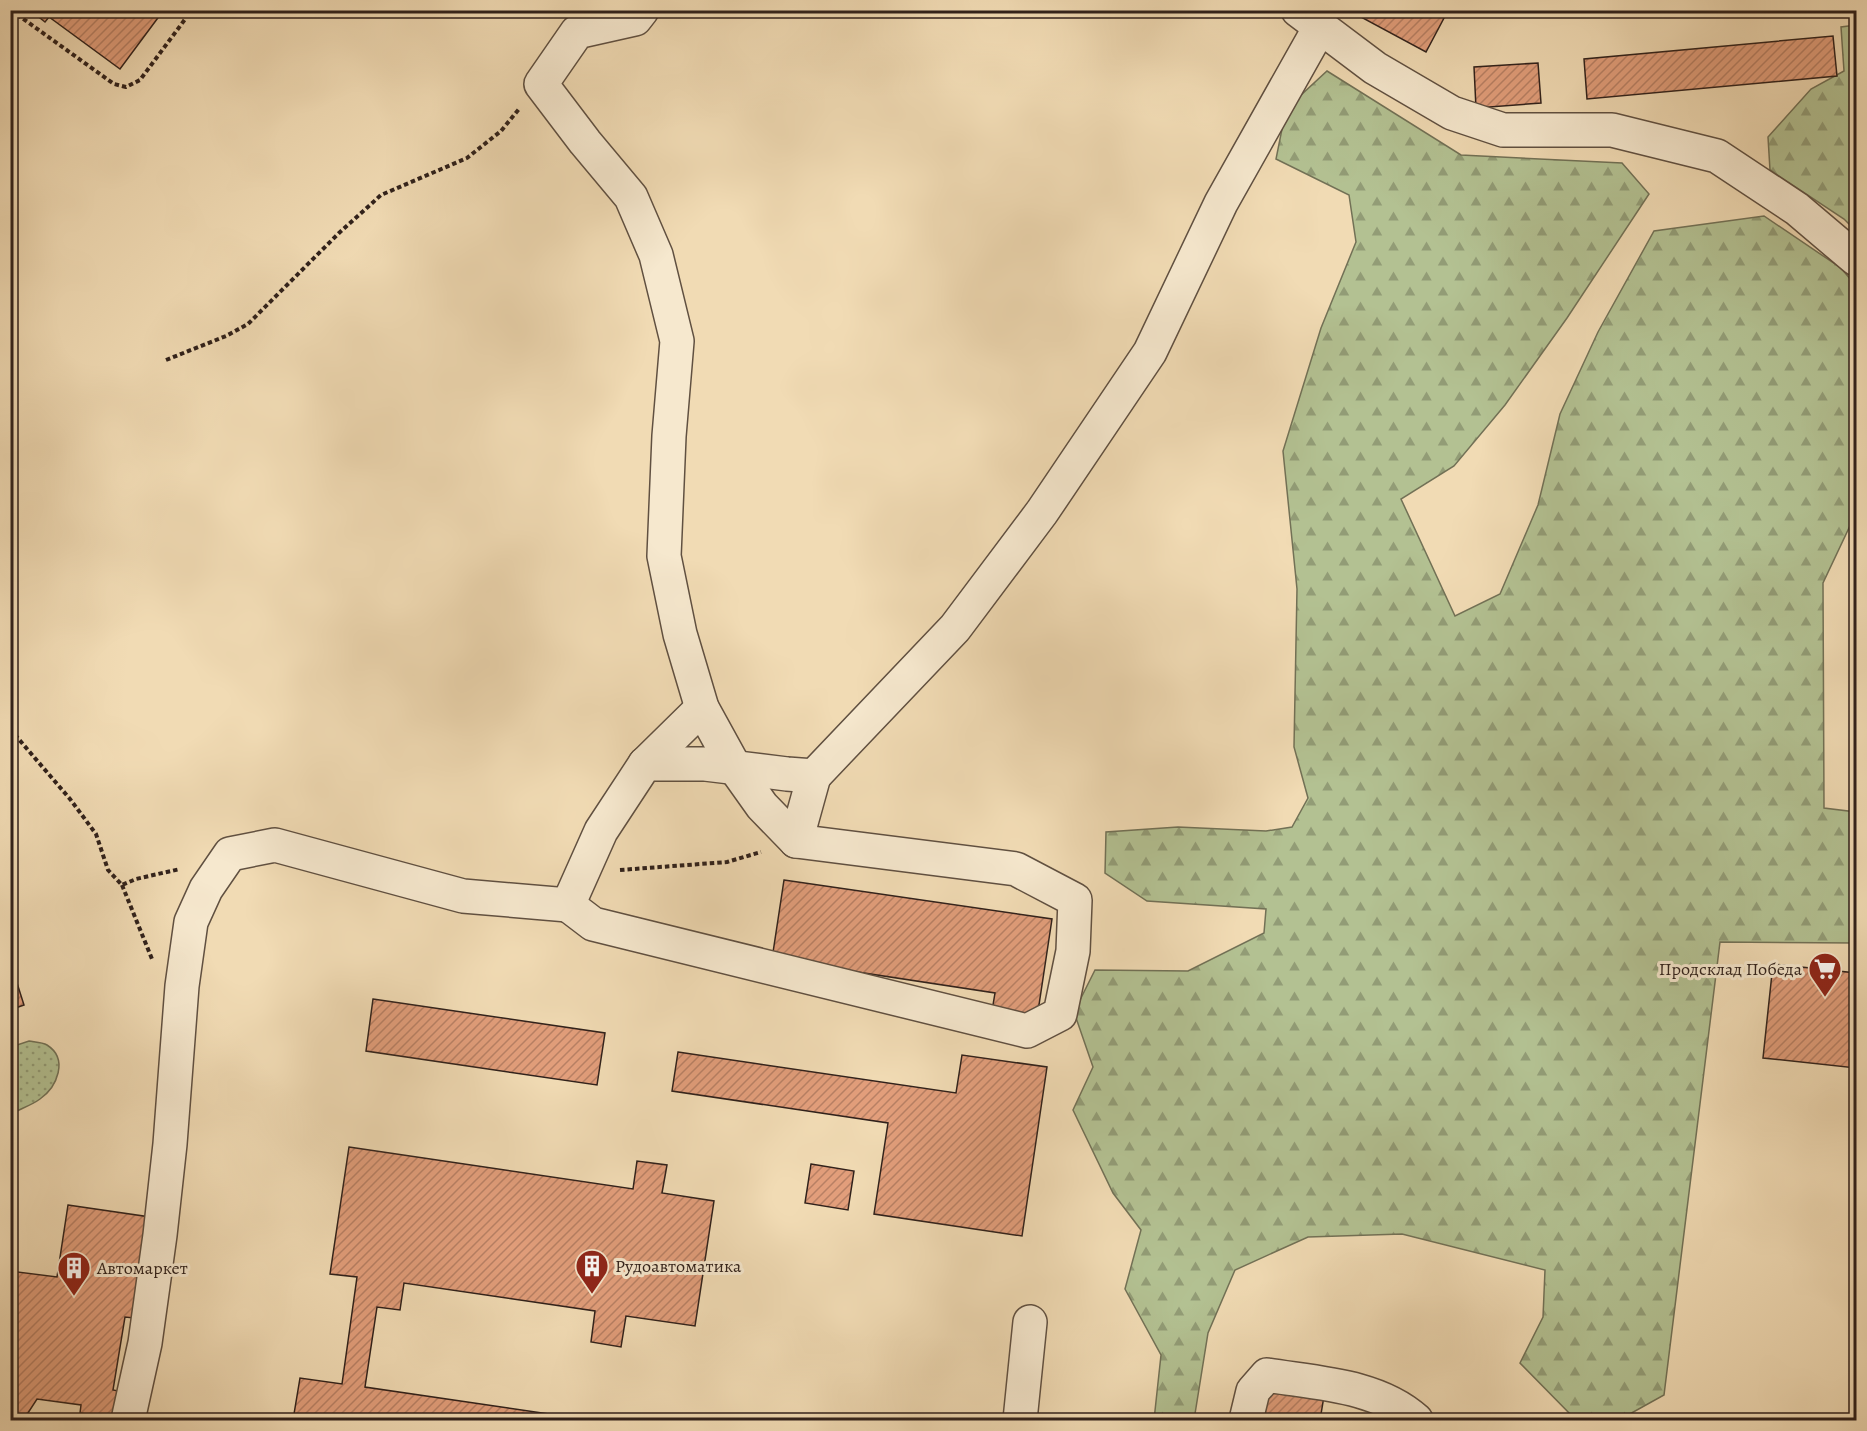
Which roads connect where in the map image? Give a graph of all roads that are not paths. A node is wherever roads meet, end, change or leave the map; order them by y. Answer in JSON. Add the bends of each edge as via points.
{"nodes":[{"id":1,"x":642,"y":10,"type":"edge"},
{"id":2,"x":1309,"y":19,"type":"edge"},
{"id":3,"x":1857,"y":259,"type":"edge"},
{"id":4,"x":702,"y":708,"type":"junction"},
{"id":5,"x":645,"y":764,"type":"junction"},
{"id":6,"x":735,"y":768,"type":"junction"},
{"id":7,"x":814,"y":776,"type":"junction"},
{"id":8,"x":796,"y":842,"type":"junction"},
{"id":9,"x":568,"y":905,"type":"junction"},
{"id":10,"x":1030,"y":1322,"type":"dead end"},
{"id":11,"x":128,"y":1420,"type":"edge"},
{"id":12,"x":1020,"y":1420,"type":"edge"},
{"id":13,"x":1246,"y":1420,"type":"edge"},
{"id":14,"x":1416,"y":1420,"type":"edge"}],
"edges":[{"from":1,"to":4,"type":"lane","via":[[635,19],[577,32],[541,84],[631,197],[656,255],[677,342],[664,556],[680,634]]},
{"from":2,"to":3,"type":"lane","via":[[1375,68],[1452,113],[1503,130],[1612,130],[1717,156],[1797,209]]},
{"from":2,"to":7,"type":"lane","via":[[1150,352],[955,628]]},
{"from":4,"to":5,"type":"lane"},
{"from":4,"to":6,"type":"lane"},
{"from":5,"to":6,"type":"lane"},
{"from":5,"to":9,"type":"lane","via":[[601,831]]},
{"from":6,"to":7,"type":"lane"},
{"from":6,"to":8,"type":"lane","via":[[762,806]]},
{"from":7,"to":8,"type":"lane"},
{"from":8,"to":9,"type":"lane","via":[[1016,869],[1075,900],[1072,951],[1060,1014],[1027,1031],[593,924]]},
{"from":9,"to":11,"type":"lane","via":[[463,896],[275,845],[230,854],[206,889],[191,922],[160,1235],[145,1343]]},
{"from":10,"to":12,"type":"lane"},
{"from":13,"to":14,"type":"lane","via":[[1253,1390],[1267,1375],[1375,1396]]}]}
